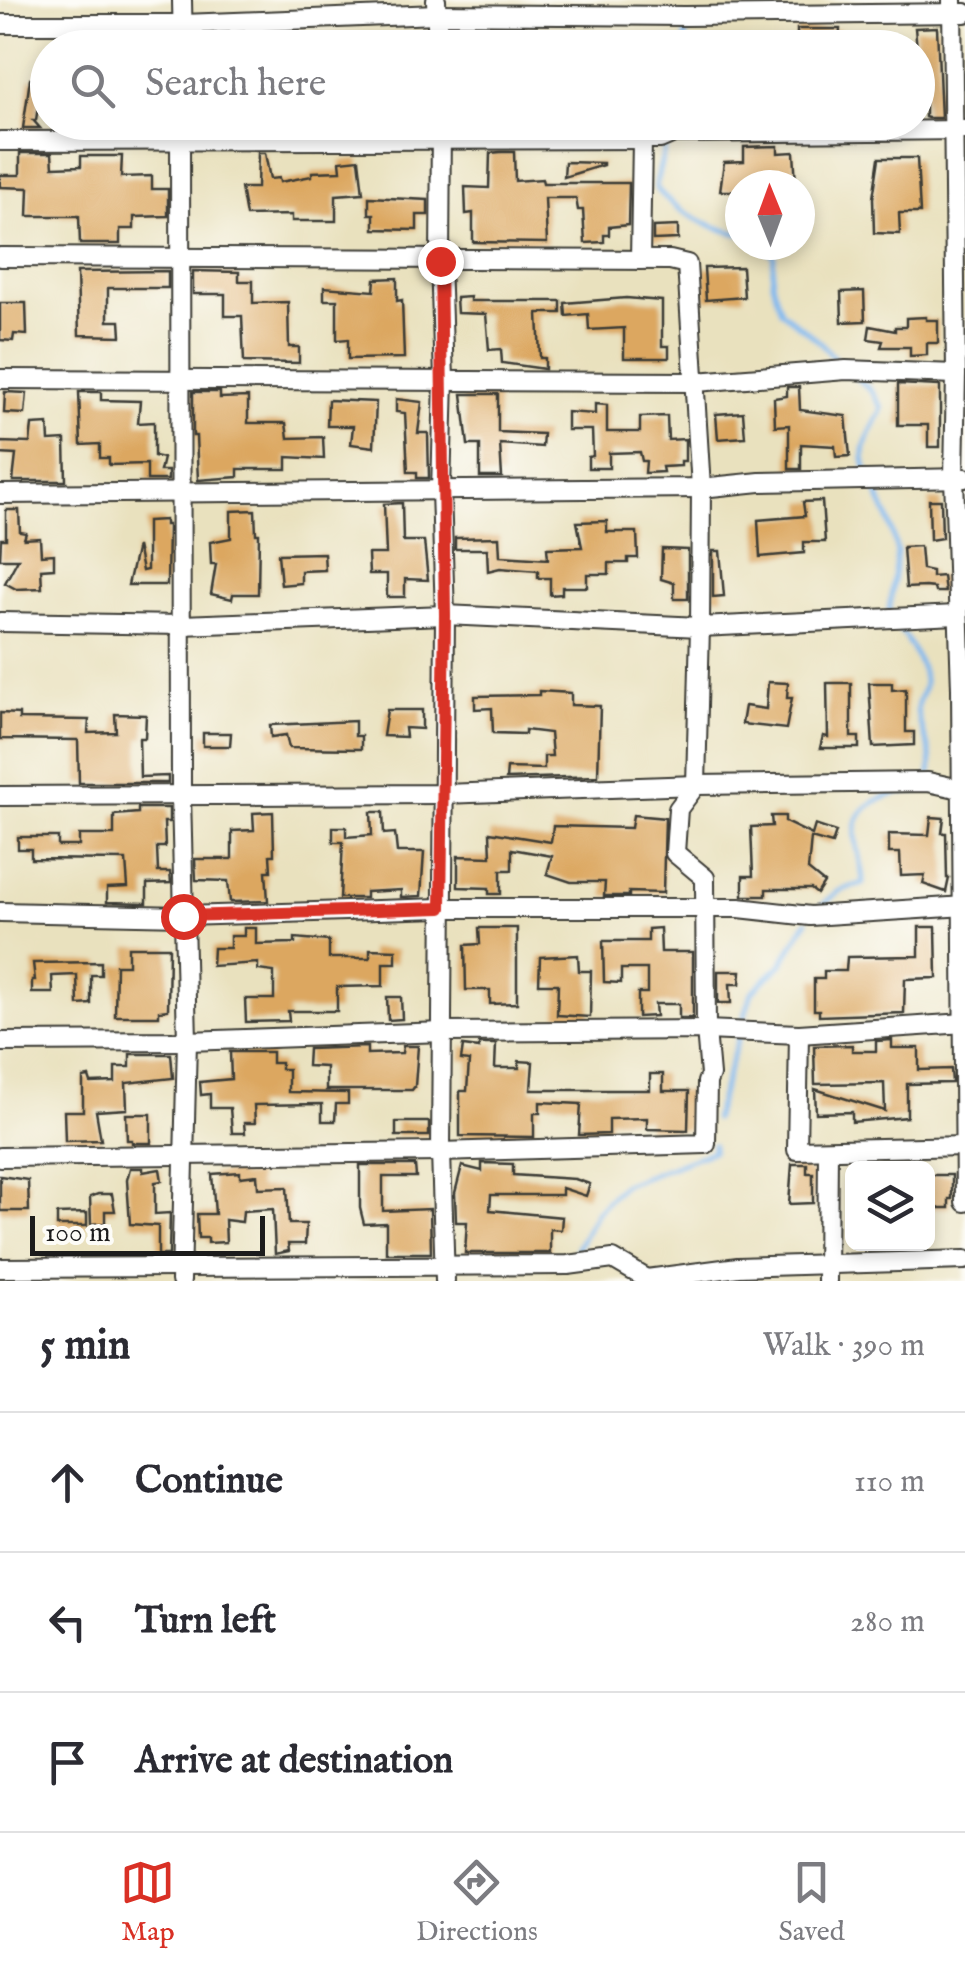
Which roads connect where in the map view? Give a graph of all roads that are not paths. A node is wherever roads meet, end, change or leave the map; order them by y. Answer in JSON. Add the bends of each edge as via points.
{"nodes":[{"id":1,"x":182,"y":0,"type":"edge"},
{"id":2,"x":436,"y":7,"type":"edge"},
{"id":3,"x":956,"y":8,"type":"edge"},
{"id":4,"x":0,"y":24,"type":"edge"},
{"id":5,"x":183,"y":24,"type":"junction"},
{"id":6,"x":183,"y":30,"type":"edge"},
{"id":7,"x":959,"y":131,"type":"edge"},
{"id":8,"x":36,"y":140,"type":"edge"},
{"id":9,"x":180,"y":140,"type":"edge"},
{"id":10,"x":442,"y":140,"type":"edge"},
{"id":11,"x":658,"y":140,"type":"edge"},
{"id":12,"x":0,"y":142,"type":"edge"},
{"id":13,"x":0,"y":257,"type":"edge"},
{"id":14,"x":182,"y":257,"type":"junction"},
{"id":15,"x":640,"y":260,"type":"junction"},
{"id":16,"x":440,"y":261,"type":"junction"},
{"id":17,"x":956,"y":374,"type":"junction"},
{"id":18,"x":183,"y":378,"type":"junction"},
{"id":19,"x":0,"y":379,"type":"edge"},
{"id":20,"x":444,"y":379,"type":"junction"},
{"id":21,"x":696,"y":382,"type":"junction"},
{"id":22,"x":960,"y":478,"type":"edge"},
{"id":23,"x":701,"y":488,"type":"junction"},
{"id":24,"x":441,"y":490,"type":"junction"},
{"id":25,"x":179,"y":493,"type":"junction"},
{"id":26,"x":0,"y":494,"type":"edge"},
{"id":27,"x":445,"y":615,"type":"junction"},
{"id":28,"x":957,"y":615,"type":"junction"},
{"id":29,"x":0,"y":622,"type":"edge"},
{"id":30,"x":182,"y":625,"type":"junction"},
{"id":31,"x":700,"y":626,"type":"junction"},
{"id":32,"x":696,"y":784,"type":"junction"},
{"id":33,"x":963,"y":790,"type":"edge"},
{"id":34,"x":444,"y":794,"type":"junction"},
{"id":35,"x":180,"y":795,"type":"junction"},
{"id":36,"x":0,"y":796,"type":"edge"},
{"id":37,"x":964,"y":906,"type":"edge"},
{"id":38,"x":441,"y":908,"type":"junction"},
{"id":39,"x":705,"y":908,"type":"junction"},
{"id":40,"x":0,"y":912,"type":"edge"},
{"id":41,"x":183,"y":916,"type":"junction"},
{"id":42,"x":965,"y":1022,"type":"edge"},
{"id":43,"x":706,"y":1030,"type":"junction"},
{"id":44,"x":444,"y":1032,"type":"junction"},
{"id":45,"x":799,"y":1034,"type":"junction"},
{"id":46,"x":188,"y":1041,"type":"junction"},
{"id":47,"x":0,"y":1042,"type":"edge"},
{"id":48,"x":964,"y":1146,"type":"edge"},
{"id":49,"x":828,"y":1150,"type":"junction"},
{"id":50,"x":442,"y":1152,"type":"junction"},
{"id":51,"x":187,"y":1156,"type":"junction"},
{"id":52,"x":0,"y":1157,"type":"edge"},
{"id":53,"x":965,"y":1202,"type":"edge"},
{"id":54,"x":965,"y":1260,"type":"edge"},
{"id":55,"x":0,"y":1268,"type":"edge"},
{"id":56,"x":446,"y":1272,"type":"edge"},
{"id":57,"x":827,"y":1272,"type":"edge"},
{"id":58,"x":181,"y":1274,"type":"edge"}],
"edges":[{"from":1,"to":5,"type":"street"},
{"from":2,"to":3,"type":"street","via":[[686,16]]},
{"from":2,"to":5,"type":"street"},
{"from":3,"to":7,"type":"street"},
{"from":4,"to":5,"type":"street"},
{"from":5,"to":6,"type":"street"},
{"from":7,"to":17,"type":"street"},
{"from":8,"to":12,"type":"street"},
{"from":9,"to":14,"type":"street"},
{"from":10,"to":16,"type":"street"},
{"from":11,"to":15,"type":"street"},
{"from":13,"to":14,"type":"street"},
{"from":14,"to":16,"type":"street"},
{"from":14,"to":18,"type":"street"},
{"from":15,"to":16,"type":"street"},
{"from":15,"to":21,"type":"street","via":[[687,264]]},
{"from":16,"to":20,"type":"street"},
{"from":17,"to":21,"type":"street","via":[[846,370]]},
{"from":17,"to":22,"type":"street"},
{"from":18,"to":19,"type":"street"},
{"from":18,"to":20,"type":"street"},
{"from":18,"to":25,"type":"street"},
{"from":20,"to":21,"type":"street"},
{"from":20,"to":24,"type":"street"},
{"from":21,"to":23,"type":"street"},
{"from":22,"to":23,"type":"street"},
{"from":22,"to":28,"type":"street"},
{"from":23,"to":24,"type":"street"},
{"from":23,"to":31,"type":"street"},
{"from":24,"to":25,"type":"street"},
{"from":24,"to":27,"type":"street"},
{"from":25,"to":26,"type":"street"},
{"from":25,"to":30,"type":"street"},
{"from":27,"to":30,"type":"street"},
{"from":27,"to":31,"type":"street"},
{"from":27,"to":34,"type":"street"},
{"from":28,"to":31,"type":"street"},
{"from":28,"to":33,"type":"street"},
{"from":29,"to":30,"type":"street"},
{"from":30,"to":35,"type":"street"},
{"from":31,"to":32,"type":"street"},
{"from":32,"to":33,"type":"street","via":[[928,782]]},
{"from":32,"to":34,"type":"street"},
{"from":32,"to":39,"type":"street","via":[[678,808],[674,853],[704,878]]},
{"from":33,"to":37,"type":"street"},
{"from":34,"to":35,"type":"street"},
{"from":34,"to":38,"type":"street"},
{"from":35,"to":36,"type":"street"},
{"from":35,"to":41,"type":"street"},
{"from":37,"to":39,"type":"street","via":[[810,916]]},
{"from":37,"to":42,"type":"street"},
{"from":38,"to":39,"type":"street"},
{"from":38,"to":41,"type":"street"},
{"from":38,"to":44,"type":"street"},
{"from":39,"to":43,"type":"street"},
{"from":40,"to":41,"type":"street"},
{"from":41,"to":46,"type":"street"},
{"from":42,"to":45,"type":"street"},
{"from":42,"to":48,"type":"street"},
{"from":43,"to":44,"type":"street"},
{"from":43,"to":45,"type":"street"},
{"from":43,"to":50,"type":"street","via":[[706,1144]]},
{"from":44,"to":46,"type":"street"},
{"from":44,"to":50,"type":"street"},
{"from":45,"to":49,"type":"street","via":[[797,1150]]},
{"from":46,"to":47,"type":"street"},
{"from":46,"to":51,"type":"street"},
{"from":48,"to":49,"type":"street"},
{"from":48,"to":53,"type":"street"},
{"from":49,"to":57,"type":"street"},
{"from":50,"to":51,"type":"street"},
{"from":50,"to":56,"type":"street"},
{"from":51,"to":52,"type":"street"},
{"from":51,"to":58,"type":"street"},
{"from":54,"to":57,"type":"street"},
{"from":55,"to":58,"type":"street"},
{"from":56,"to":57,"type":"street","via":[[613,1258],[648,1279],[738,1267]]},
{"from":56,"to":58,"type":"street"}]}
